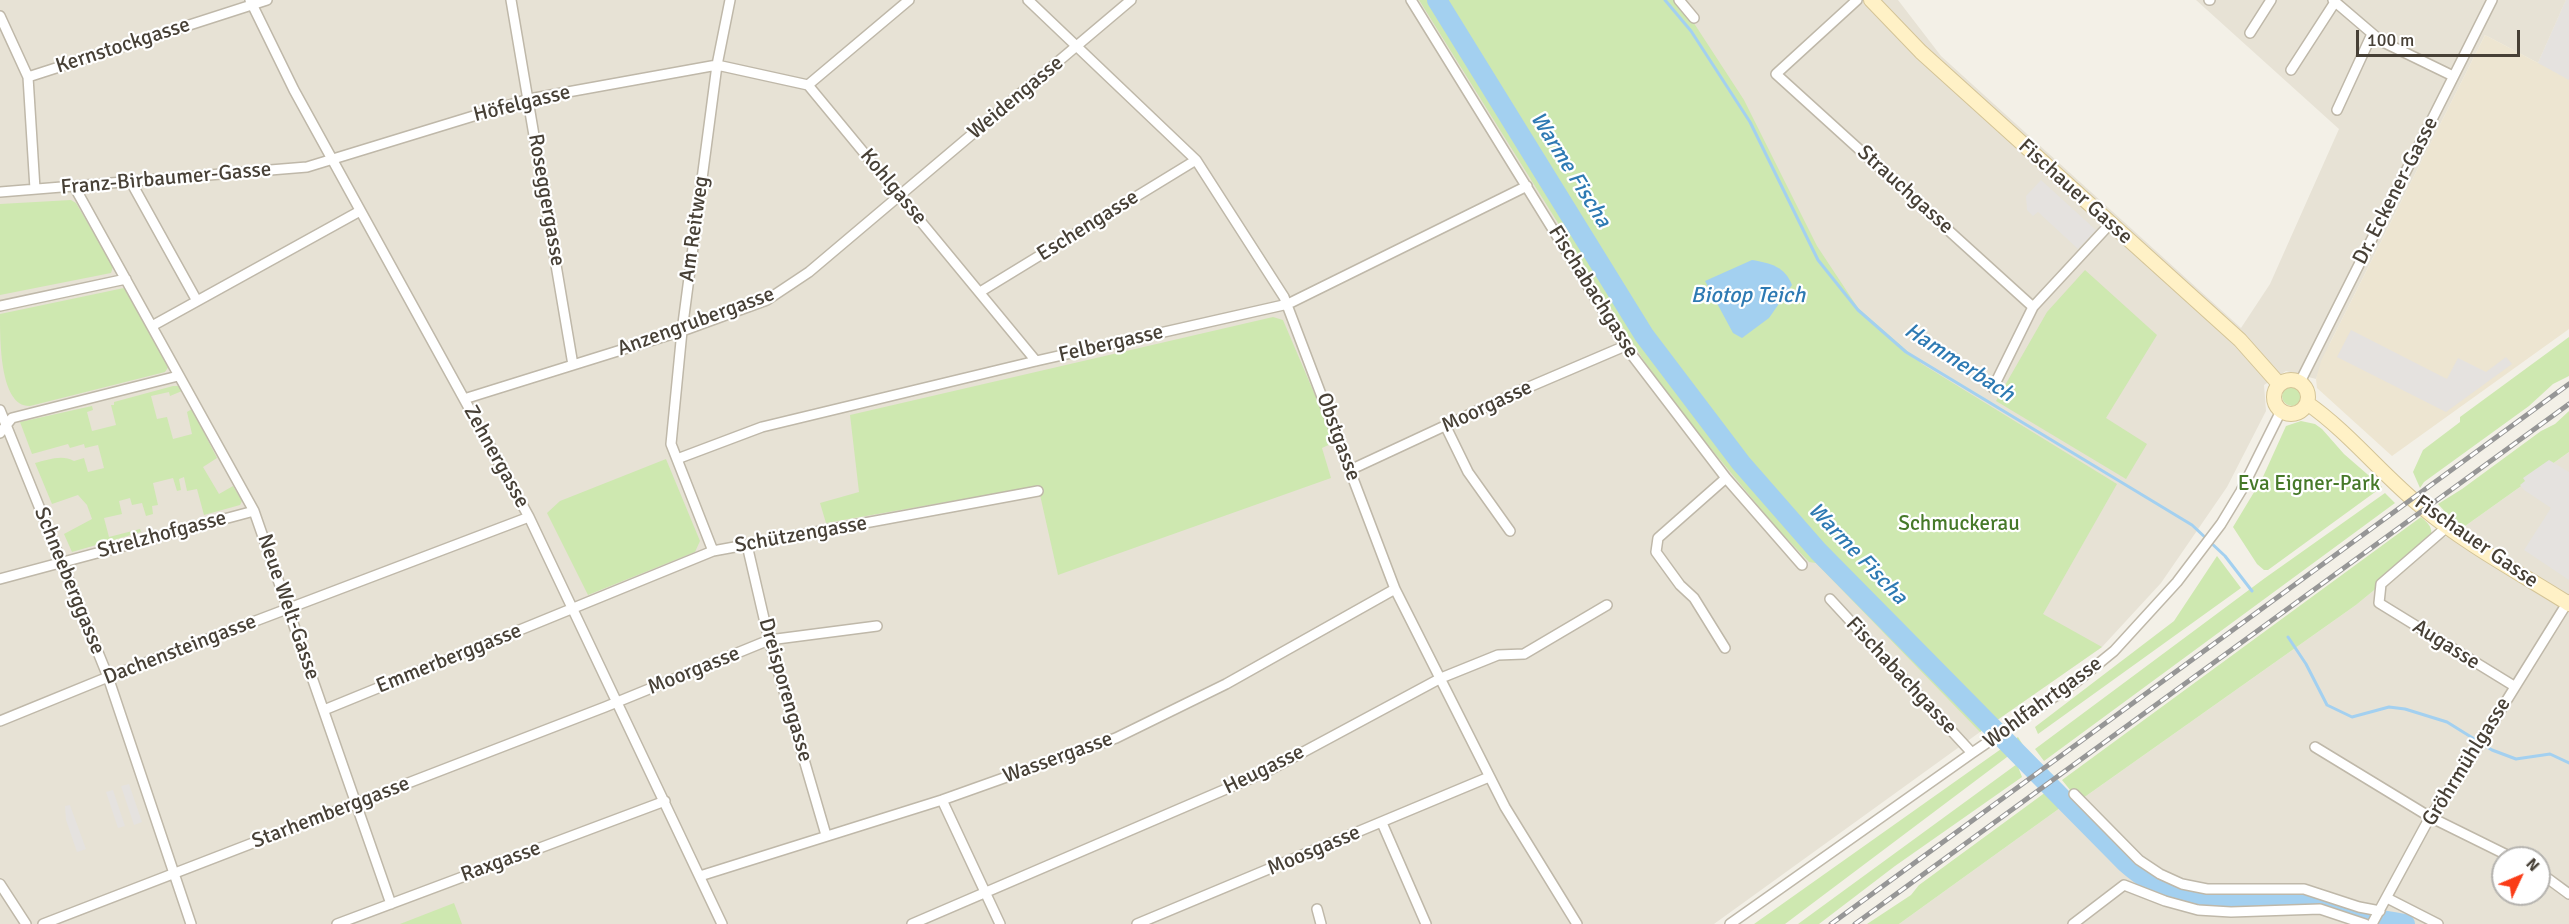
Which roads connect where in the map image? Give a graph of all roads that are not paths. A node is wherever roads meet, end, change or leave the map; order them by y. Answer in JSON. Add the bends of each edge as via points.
{"nodes":[{"id":1,"x":267,"y":0,"type":"edge"},
{"id":2,"x":511,"y":0,"type":"edge"},
{"id":3,"x":730,"y":0,"type":"edge"},
{"id":4,"x":909,"y":0,"type":"edge"},
{"id":5,"x":1028,"y":0,"type":"edge"},
{"id":6,"x":1131,"y":0,"type":"edge"},
{"id":7,"x":1412,"y":0,"type":"edge"},
{"id":8,"x":1680,"y":0,"type":"edge"},
{"id":9,"x":1857,"y":0,"type":"edge"},
{"id":10,"x":1871,"y":0,"type":"edge"},
{"id":11,"x":2271,"y":0,"type":"edge"},
{"id":12,"x":2492,"y":0,"type":"edge"},
{"id":13,"x":2334,"y":1,"type":"edge"},
{"id":14,"x":251,"y":2,"type":"edge"},
{"id":15,"x":0,"y":16,"type":"edge"},
{"id":16,"x":1694,"y":18,"type":"dead end"},
{"id":17,"x":2250,"y":33,"type":"dead end"},
{"id":18,"x":2372,"y":34,"type":"junction"},
{"id":19,"x":1077,"y":46,"type":"junction"},
{"id":20,"x":717,"y":65,"type":"junction"},
{"id":21,"x":2291,"y":70,"type":"dead end"},
{"id":22,"x":2453,"y":76,"type":"junction"},
{"id":23,"x":28,"y":77,"type":"junction"},
{"id":24,"x":808,"y":86,"type":"junction"},
{"id":25,"x":529,"y":99,"type":"junction"},
{"id":26,"x":2337,"y":110,"type":"dead end"},
{"id":27,"x":332,"y":160,"type":"junction"},
{"id":28,"x":1196,"y":160,"type":"junction"},
{"id":29,"x":131,"y":182,"type":"junction"},
{"id":30,"x":74,"y":186,"type":"junction"},
{"id":31,"x":1527,"y":186,"type":"junction"},
{"id":32,"x":35,"y":189,"type":"junction"},
{"id":33,"x":0,"y":192,"type":"edge"},
{"id":34,"x":900,"y":195,"type":"junction"},
{"id":35,"x":360,"y":211,"type":"junction"},
{"id":36,"x":2110,"y":224,"type":"junction"},
{"id":37,"x":126,"y":279,"type":"junction"},
{"id":38,"x":980,"y":292,"type":"junction"},
{"id":39,"x":197,"y":301,"type":"junction"},
{"id":40,"x":1288,"y":304,"type":"junction"},
{"id":41,"x":0,"y":306,"type":"edge"},
{"id":42,"x":2032,"y":307,"type":"junction"},
{"id":43,"x":152,"y":326,"type":"junction"},
{"id":44,"x":682,"y":331,"type":"junction"},
{"id":45,"x":1625,"y":346,"type":"junction"},
{"id":46,"x":1036,"y":361,"type":"junction"},
{"id":47,"x":573,"y":365,"type":"junction"},
{"id":48,"x":178,"y":376,"type":"junction"},
{"id":49,"x":2300,"y":382,"type":"junction"},
{"id":50,"x":2279,"y":384,"type":"junction"},
{"id":51,"x":1993,"y":388,"type":"dead end"},
{"id":52,"x":464,"y":399,"type":"junction"},
{"id":53,"x":2307,"y":404,"type":"junction"},
{"id":54,"x":0,"y":410,"type":"edge"},
{"id":55,"x":2281,"y":411,"type":"junction"},
{"id":56,"x":1446,"y":427,"type":"junction"},
{"id":57,"x":3,"y":429,"type":"edge"},
{"id":58,"x":677,"y":459,"type":"junction"},
{"id":59,"x":1350,"y":470,"type":"junction"},
{"id":60,"x":1726,"y":478,"type":"junction"},
{"id":61,"x":1038,"y":491,"type":"dead end"},
{"id":62,"x":254,"y":510,"type":"junction"},
{"id":63,"x":529,"y":517,"type":"junction"},
{"id":64,"x":2448,"y":526,"type":"junction"},
{"id":65,"x":1510,"y":531,"type":"dead end"},
{"id":66,"x":747,"y":545,"type":"junction"},
{"id":67,"x":713,"y":551,"type":"junction"},
{"id":68,"x":61,"y":562,"type":"junction"},
{"id":69,"x":1802,"y":565,"type":"dead end"},
{"id":70,"x":0,"y":579,"type":"edge"},
{"id":71,"x":1395,"y":589,"type":"junction"},
{"id":72,"x":1830,"y":599,"type":"dead end"},
{"id":73,"x":2568,"y":602,"type":"edge"},
{"id":74,"x":1607,"y":605,"type":"dead end"},
{"id":75,"x":289,"y":609,"type":"junction"},
{"id":76,"x":574,"y":609,"type":"junction"},
{"id":77,"x":877,"y":626,"type":"dead end"},
{"id":78,"x":769,"y":640,"type":"junction"},
{"id":79,"x":1725,"y":648,"type":"dead end"},
{"id":80,"x":108,"y":677,"type":"junction"},
{"id":81,"x":1441,"y":678,"type":"junction"},
{"id":82,"x":2514,"y":686,"type":"junction"},
{"id":83,"x":618,"y":702,"type":"junction"},
{"id":84,"x":324,"y":710,"type":"junction"},
{"id":85,"x":0,"y":721,"type":"edge"},
{"id":86,"x":2315,"y":747,"type":"dead end"},
{"id":87,"x":1972,"y":753,"type":"junction"},
{"id":88,"x":1489,"y":777,"type":"junction"},
{"id":89,"x":2074,"y":795,"type":"dead end"},
{"id":90,"x":942,"y":800,"type":"junction"},
{"id":91,"x":665,"y":801,"type":"junction"},
{"id":92,"x":356,"y":803,"type":"junction"},
{"id":93,"x":2430,"y":817,"type":"junction"},
{"id":94,"x":1382,"y":823,"type":"junction"},
{"id":95,"x":826,"y":835,"type":"junction"},
{"id":96,"x":2491,"y":847,"type":"edge"},
{"id":97,"x":173,"y":874,"type":"junction"},
{"id":98,"x":700,"y":876,"type":"junction"},
{"id":99,"x":2551,"y":881,"type":"edge"},
{"id":100,"x":0,"y":884,"type":"edge"},
{"id":101,"x":987,"y":893,"type":"junction"},
{"id":102,"x":2569,"y":894,"type":"edge"},
{"id":103,"x":2387,"y":898,"type":"junction"},
{"id":104,"x":391,"y":903,"type":"junction"},
{"id":105,"x":1317,"y":909,"type":"dead end"},
{"id":106,"x":2380,"y":911,"type":"junction"},
{"id":107,"x":26,"y":924,"type":"edge"},
{"id":108,"x":43,"y":924,"type":"edge"},
{"id":109,"x":191,"y":924,"type":"edge"},
{"id":110,"x":337,"y":924,"type":"edge"},
{"id":111,"x":722,"y":924,"type":"edge"},
{"id":112,"x":912,"y":924,"type":"edge"},
{"id":113,"x":1000,"y":924,"type":"edge"},
{"id":114,"x":1137,"y":924,"type":"edge"},
{"id":115,"x":1321,"y":924,"type":"edge"},
{"id":116,"x":1426,"y":924,"type":"edge"},
{"id":117,"x":1577,"y":924,"type":"edge"},
{"id":118,"x":1731,"y":924,"type":"edge"},
{"id":119,"x":2073,"y":924,"type":"edge"},
{"id":120,"x":2366,"y":924,"type":"edge"},
{"id":121,"x":2372,"y":924,"type":"edge"},
{"id":122,"x":2438,"y":924,"type":"edge"}],
"edges":[{"from":1,"to":14,"type":"street","name":"Kernstockgasse"},
{"from":2,"to":25,"type":"street","name":"Roseggergasse"},
{"from":3,"to":20,"type":"street","name":"Am Reitweg"},
{"from":4,"to":24,"type":"street"},
{"from":5,"to":19,"type":"street","name":"Obstgasse"},
{"from":6,"to":19,"type":"street","name":"Weidengasse"},
{"from":7,"to":31,"type":"street","name":"Fischabachgasse"},
{"from":8,"to":16,"type":"street"},
{"from":9,"to":42,"type":"street","name":"Strauchgasse","via":[[1776,74]]},
{"from":10,"to":36,"type":"main road","name":"Fischauer Gasse","via":[[1921,52]]},
{"from":11,"to":17,"type":"street"},
{"from":12,"to":22,"type":"street","name":"Dr. Eckener-Gasse"},
{"from":13,"to":18,"type":"street"},
{"from":13,"to":21,"type":"street"},
{"from":14,"to":23,"type":"street","name":"Kernstockgasse"},
{"from":14,"to":27,"type":"street","name":"Zehnergasse"},
{"from":15,"to":23,"type":"street"},
{"from":18,"to":22,"type":"street"},
{"from":18,"to":26,"type":"street"},
{"from":19,"to":28,"type":"street","name":"Obstgasse"},
{"from":19,"to":34,"type":"street","name":"Weidengasse"},
{"from":20,"to":24,"type":"street"},
{"from":20,"to":25,"type":"street","name":"Höfelgasse"},
{"from":20,"to":44,"type":"street","name":"Am Reitweg"},
{"from":22,"to":49,"type":"street","name":"Dr. Eckener-Gasse"},
{"from":23,"to":32,"type":"street"},
{"from":24,"to":34,"type":"street","name":"Kohlgasse"},
{"from":25,"to":27,"type":"street","name":"Höfelgasse"},
{"from":25,"to":47,"type":"street","name":"Roseggergasse"},
{"from":27,"to":29,"type":"street","name":"Franz-Birbaumer-Gasse","via":[[307,167]]},
{"from":27,"to":35,"type":"street","name":"Zehnergasse"},
{"from":28,"to":38,"type":"street","name":"Eschengasse"},
{"from":28,"to":40,"type":"street","name":"Obstgasse"},
{"from":29,"to":30,"type":"street","name":"Franz-Birbaumer-Gasse"},
{"from":29,"to":39,"type":"street"},
{"from":30,"to":32,"type":"street","name":"Franz-Birbaumer-Gasse"},
{"from":30,"to":37,"type":"street","name":"Neue Welt-Gasse"},
{"from":31,"to":40,"type":"street","name":"Felbergasse"},
{"from":31,"to":45,"type":"street","name":"Fischabachgasse"},
{"from":32,"to":33,"type":"street","name":"Franz-Birbaumer-Gasse"},
{"from":34,"to":38,"type":"street","name":"Kohlgasse"},
{"from":34,"to":44,"type":"street","name":"Anzengrubergasse","via":[[809,272],[767,300]]},
{"from":35,"to":39,"type":"street"},
{"from":35,"to":52,"type":"street","name":"Zehnergasse"},
{"from":36,"to":42,"type":"street"},
{"from":36,"to":50,"type":"main road","name":"Fischauer Gasse","via":[[2240,340]]},
{"from":37,"to":41,"type":"street"},
{"from":37,"to":43,"type":"street","name":"Neue Welt-Gasse"},
{"from":38,"to":46,"type":"street","name":"Kohlgasse"},
{"from":39,"to":43,"type":"street"},
{"from":40,"to":46,"type":"street","name":"Felbergasse"},
{"from":40,"to":59,"type":"street","name":"Obstgasse"},
{"from":42,"to":51,"type":"street"},
{"from":43,"to":48,"type":"street","name":"Neue Welt-Gasse"},
{"from":44,"to":47,"type":"street","name":"Anzengrubergasse"},
{"from":44,"to":58,"type":"street","name":"Am Reitweg","via":[[671,444]]},
{"from":45,"to":56,"type":"street","name":"Moorgasse"},
{"from":45,"to":60,"type":"street","name":"Fischabachgasse"},
{"from":46,"to":58,"type":"street","name":"Felbergasse","via":[[762,427]]},
{"from":47,"to":52,"type":"street","name":"Anzengrubergasse"},
{"from":48,"to":57,"type":"street","via":[[12,418]]},
{"from":48,"to":62,"type":"street","name":"Neue Welt-Gasse"},
{"from":49,"to":50,"type":"main road","via":[[2288,380]]},
{"from":49,"to":53,"type":"main road","via":[[2307,391]]},
{"from":50,"to":55,"type":"main road","via":[[2274,398]]},
{"from":52,"to":63,"type":"street","name":"Zehnergasse"},
{"from":53,"to":55,"type":"main road","via":[[2293,414]]},
{"from":53,"to":64,"type":"main road","name":"Fischauer Gasse","via":[[2337,426],[2423,509]]},
{"from":54,"to":57,"type":"street","name":"Schneeberggasse"},
{"from":55,"to":87,"type":"street","name":"Wohlfahrtgasse","via":[[2241,491],[2214,533],[2148,616],[2076,682]]},
{"from":56,"to":59,"type":"street","name":"Moorgasse"},
{"from":56,"to":65,"type":"street","via":[[1468,472]]},
{"from":57,"to":68,"type":"street","name":"Schneeberggasse"},
{"from":58,"to":67,"type":"street","name":"Am Reitweg"},
{"from":59,"to":71,"type":"street","name":"Obstgasse"},
{"from":60,"to":69,"type":"street","name":"Fischabachgasse"},
{"from":60,"to":79,"type":"street","via":[[1658,538],[1656,552],[1694,598]]},
{"from":61,"to":66,"type":"street","name":"Schützengasse"},
{"from":62,"to":68,"type":"street","name":"Strelzhofgasse"},
{"from":62,"to":75,"type":"street","name":"Neue Welt-Gasse"},
{"from":63,"to":75,"type":"street","name":"Dachensteingasse"},
{"from":63,"to":76,"type":"street","name":"Zehnergasse"},
{"from":64,"to":73,"type":"main road","name":"Fischauer Gasse"},
{"from":64,"to":82,"type":"street","name":"Augasse","via":[[2381,584],[2379,603]]},
{"from":66,"to":67,"type":"street","name":"Schützengasse"},
{"from":66,"to":78,"type":"street","name":"Dreisporengasse"},
{"from":67,"to":76,"type":"street","name":"Schützengasse"},
{"from":68,"to":70,"type":"street","name":"Strelzhofgasse"},
{"from":68,"to":80,"type":"street","name":"Schneeberggasse"},
{"from":71,"to":81,"type":"street","name":"Obstgasse"},
{"from":71,"to":90,"type":"street","name":"Wassergasse","via":[[1226,684],[1116,738]]},
{"from":72,"to":87,"type":"street","name":"Fischabachgasse"},
{"from":73,"to":82,"type":"street","name":"Gröhrmühlgasse"},
{"from":74,"to":81,"type":"street","name":"Heugasse","via":[[1524,654],[1498,655]]},
{"from":75,"to":80,"type":"street","name":"Dachensteingasse"},
{"from":75,"to":84,"type":"street","name":"Neue Welt-Gasse"},
{"from":76,"to":83,"type":"street","name":"Zehnergasse"},
{"from":76,"to":84,"type":"street","name":"Emmerberggasse"},
{"from":77,"to":78,"type":"street","name":"Moorgasse"},
{"from":78,"to":83,"type":"street","name":"Moorgasse"},
{"from":78,"to":95,"type":"street","name":"Dreisporengasse"},
{"from":80,"to":85,"type":"street","name":"Dachensteingasse"},
{"from":80,"to":97,"type":"street","name":"Schneeberggasse"},
{"from":81,"to":88,"type":"street","name":"Obstgasse"},
{"from":81,"to":101,"type":"street","name":"Heugasse","via":[[1268,771]]},
{"from":82,"to":93,"type":"street","name":"Gröhrmühlgasse"},
{"from":83,"to":91,"type":"street","name":"Zehnergasse"},
{"from":83,"to":92,"type":"street","name":"Starhemberggasse"},
{"from":84,"to":92,"type":"street","name":"Neue Welt-Gasse"},
{"from":86,"to":93,"type":"street"},
{"from":87,"to":118,"type":"street","name":"Wohlfahrtgasse"},
{"from":88,"to":94,"type":"street","name":"Moosgasse"},
{"from":88,"to":117,"type":"street","name":"Obstgasse"},
{"from":89,"to":106,"type":"street","via":[[2139,860],[2182,884],[2207,889],[2304,889]]},
{"from":90,"to":95,"type":"street","name":"Wassergasse"},
{"from":90,"to":101,"type":"street"},
{"from":91,"to":98,"type":"street","name":"Zehnergasse"},
{"from":91,"to":104,"type":"street","name":"Raxgasse"},
{"from":92,"to":97,"type":"street","name":"Starhemberggasse"},
{"from":92,"to":104,"type":"street","name":"Neue Welt-Gasse"},
{"from":93,"to":96,"type":"street"},
{"from":93,"to":103,"type":"street","name":"Gröhrmühlgasse"},
{"from":94,"to":114,"type":"street","name":"Moosgasse"},
{"from":94,"to":116,"type":"street"},
{"from":95,"to":98,"type":"street","name":"Wassergasse"},
{"from":97,"to":108,"type":"street","name":"Starhemberggasse"},
{"from":97,"to":109,"type":"street","name":"Schneeberggasse"},
{"from":98,"to":111,"type":"street","name":"Zehnergasse"},
{"from":99,"to":102,"type":"street"},
{"from":100,"to":107,"type":"street"},
{"from":101,"to":112,"type":"street","name":"Heugasse"},
{"from":101,"to":113,"type":"street"},
{"from":103,"to":106,"type":"street","name":"Gröhrmühlgasse"},
{"from":103,"to":122,"type":"street"},
{"from":104,"to":110,"type":"street","name":"Raxgasse"},
{"from":105,"to":115,"type":"street"},
{"from":106,"to":121,"type":"street","name":"Gröhrmühlgasse"},
{"from":119,"to":120,"type":"street","via":[[2124,885],[2198,910],[2320,909]]}]}
